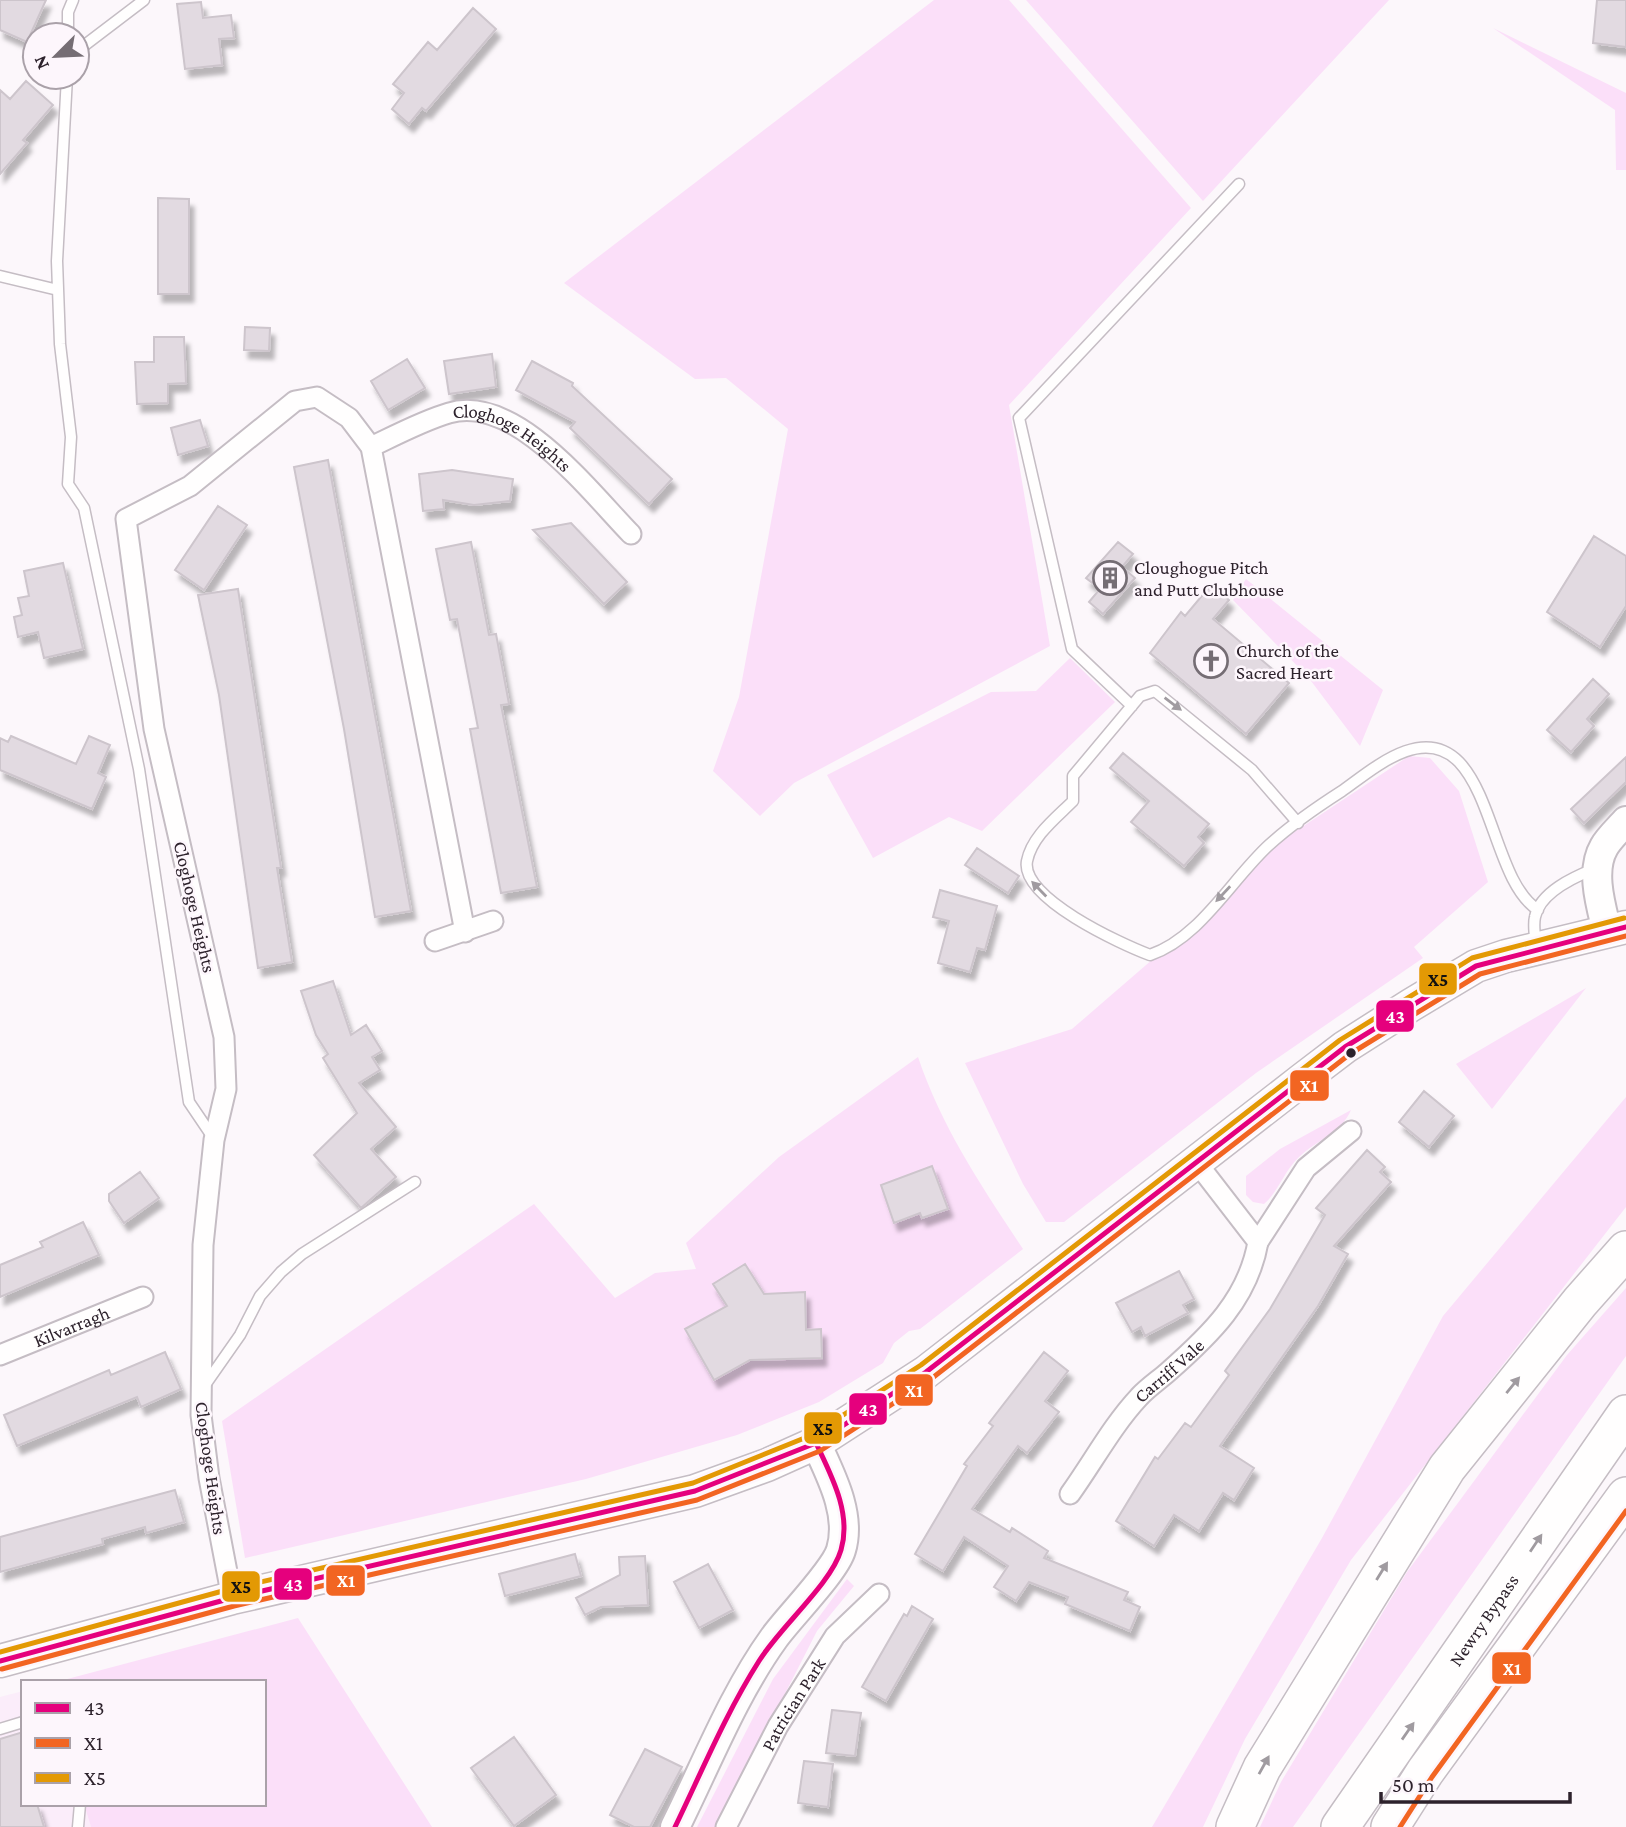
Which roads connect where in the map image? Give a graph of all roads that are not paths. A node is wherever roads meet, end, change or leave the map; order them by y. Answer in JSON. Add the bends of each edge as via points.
{"nodes":[{"id":1,"x":73,"y":0,"type":"edge"},
{"id":2,"x":145,"y":0,"type":"edge"},
{"id":3,"x":68,"y":21,"type":"edge"},
{"id":4,"x":91,"y":40,"type":"edge"},
{"id":5,"x":66,"y":91,"type":"edge"},
{"id":6,"x":1239,"y":184,"type":"dead end"},
{"id":7,"x":0,"y":276,"type":"edge"},
{"id":8,"x":58,"y":290,"type":"junction"},
{"id":9,"x":371,"y":447,"type":"junction"},
{"id":10,"x":631,"y":534,"type":"dead end"},
{"id":11,"x":1132,"y":706,"type":"junction"},
{"id":12,"x":1626,"y":821,"type":"edge"},
{"id":13,"x":1298,"y":823,"type":"junction"},
{"id":14,"x":1598,"y":867,"type":"junction"},
{"id":15,"x":1538,"y":910,"type":"junction"},
{"id":16,"x":493,"y":920,"type":"dead end"},
{"id":17,"x":1616,"y":929,"type":"edge"},
{"id":18,"x":465,"y":932,"type":"junction"},
{"id":19,"x":435,"y":941,"type":"dead end"},
{"id":20,"x":1536,"y":948,"type":"junction"},
{"id":21,"x":1352,"y":1132,"type":"dead end"},
{"id":22,"x":214,"y":1140,"type":"junction"},
{"id":23,"x":1197,"y":1163,"type":"junction"},
{"id":24,"x":415,"y":1182,"type":"dead end"},
{"id":25,"x":1258,"y":1242,"type":"junction"},
{"id":26,"x":1626,"y":1250,"type":"edge"},
{"id":27,"x":143,"y":1297,"type":"dead end"},
{"id":28,"x":0,"y":1355,"type":"edge"},
{"id":29,"x":201,"y":1391,"type":"junction"},
{"id":30,"x":1626,"y":1414,"type":"edge"},
{"id":31,"x":817,"y":1443,"type":"junction"},
{"id":32,"x":1070,"y":1494,"type":"dead end"},
{"id":33,"x":1626,"y":1496,"type":"edge"},
{"id":34,"x":879,"y":1594,"type":"dead end"},
{"id":35,"x":232,"y":1598,"type":"junction"},
{"id":36,"x":0,"y":1661,"type":"edge"},
{"id":37,"x":21,"y":1722,"type":"edge"},
{"id":38,"x":0,"y":1729,"type":"edge"},
{"id":39,"x":80,"y":1806,"type":"edge"},
{"id":40,"x":78,"y":1827,"type":"edge"},
{"id":41,"x":676,"y":1827,"type":"edge"},
{"id":42,"x":726,"y":1827,"type":"edge"},
{"id":43,"x":1235,"y":1827,"type":"edge"},
{"id":44,"x":1340,"y":1827,"type":"edge"},
{"id":45,"x":1390,"y":1827,"type":"edge"}],
"edges":[{"from":1,"to":3,"type":"lane"},
{"from":2,"to":4,"type":"lane"},
{"from":5,"to":8,"type":"lane"},
{"from":6,"to":11,"type":"lane","via":[[1019,418],[1072,649]]},
{"from":7,"to":8,"type":"lane"},
{"from":8,"to":22,"type":"lane","via":[[71,437],[68,484],[84,508],[139,769],[189,1102]]},
{"from":9,"to":10,"type":"street","name":"Cloghoge Heights","via":[[451,412],[481,410],[509,419],[548,450]]},
{"from":9,"to":18,"type":"street","name":"Cloghoge Heights"},
{"from":9,"to":22,"type":"street","name":"Cloghoge Heights","via":[[349,418],[317,397],[295,401],[190,486],[125,519],[154,729],[224,1037],[226,1089]]},
{"from":11,"to":13,"type":"lane","one_way":true,"via":[[1140,696],[1156,691],[1173,702],[1252,771]]},
{"from":13,"to":11,"type":"lane","one_way":true,"via":[[1270,844],[1184,937],[1167,949],[1150,955],[1073,916],[1037,890],[1027,875],[1027,861],[1035,841],[1073,801],[1073,776]]},
{"from":12,"to":14,"type":"street","via":[[1603,848]]},
{"from":13,"to":15,"type":"lane","via":[[1391,757],[1412,749],[1434,749],[1458,762],[1487,812],[1513,880]]},
{"from":14,"to":15,"type":"lane","via":[[1573,877]]},
{"from":14,"to":17,"type":"street","via":[[1599,897]]},
{"from":15,"to":20,"type":"lane","via":[[1534,918]]},
{"from":16,"to":18,"type":"street"},
{"from":17,"to":20,"type":"main road"},
{"from":18,"to":19,"type":"street"},
{"from":20,"to":23,"type":"main road","via":[[1476,966],[1367,1033]]},
{"from":21,"to":25,"type":"street","name":"Carriff Vale","via":[[1306,1168]]},
{"from":22,"to":29,"type":"street","name":"Cloghoge Heights","via":[[202,1245]]},
{"from":23,"to":25,"type":"street"},
{"from":23,"to":31,"type":"main road","via":[[939,1363]]},
{"from":24,"to":29,"type":"lane","via":[[281,1272],[260,1296],[240,1335]]},
{"from":25,"to":32,"type":"street","name":"Carriff Vale","via":[[1243,1291],[1225,1318],[1140,1396]]},
{"from":43,"to":26,"type":"highway","one_way":true,"via":[[1262,1768],[1447,1468]]},
{"from":27,"to":28,"type":"street","name":"Kilvarragh"},
{"from":29,"to":35,"type":"street","name":"Cloghoge Heights","via":[[209,1478]]},
{"from":44,"to":30,"type":"highway","name":"Newry Bypass","one_way":true},
{"from":31,"to":35,"type":"main road","via":[[695,1491]]},
{"from":31,"to":41,"type":"street","via":[[838,1494],[844,1524],[841,1551],[773,1639]]},
{"from":33,"to":45,"type":"highway","name":"Newry Bypass"},
{"from":34,"to":42,"type":"street","name":"Patrician Park","via":[[835,1636],[778,1726]]},
{"from":35,"to":36,"type":"main road"},
{"from":37,"to":38,"type":"lane"},
{"from":39,"to":40,"type":"lane"}]}
